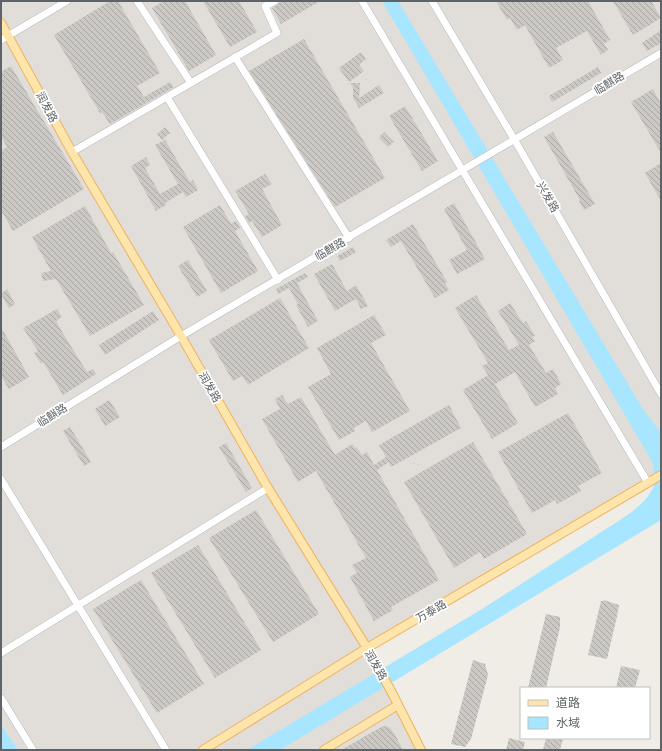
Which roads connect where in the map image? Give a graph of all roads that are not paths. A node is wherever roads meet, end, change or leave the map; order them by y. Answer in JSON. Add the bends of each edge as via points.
{"nodes":[{"id":1,"x":67,"y":1,"type":"edge"},
{"id":2,"x":137,"y":1,"type":"edge"},
{"id":3,"x":275,"y":1,"type":"edge"},
{"id":4,"x":362,"y":1,"type":"edge"},
{"id":5,"x":432,"y":1,"type":"edge"},
{"id":6,"x":264,"y":3,"type":"edge"},
{"id":7,"x":1,"y":23,"type":"edge"},
{"id":8,"x":9,"y":35,"type":"junction"},
{"id":9,"x":1,"y":40,"type":"edge"},
{"id":10,"x":661,"y":53,"type":"edge"},
{"id":11,"x":235,"y":57,"type":"junction"},
{"id":12,"x":191,"y":83,"type":"junction"},
{"id":13,"x":167,"y":97,"type":"junction"},
{"id":14,"x":514,"y":139,"type":"junction"},
{"id":15,"x":72,"y":152,"type":"junction"},
{"id":16,"x":462,"y":170,"type":"junction"},
{"id":17,"x":349,"y":238,"type":"junction"},
{"id":18,"x":278,"y":280,"type":"junction"},
{"id":19,"x":181,"y":336,"type":"junction"},
{"id":20,"x":661,"y":394,"type":"edge"},
{"id":21,"x":1,"y":447,"type":"edge"},
{"id":22,"x":661,"y":475,"type":"edge"},
{"id":23,"x":1,"y":479,"type":"edge"},
{"id":24,"x":648,"y":483,"type":"junction"},
{"id":25,"x":268,"y":488,"type":"junction"},
{"id":26,"x":78,"y":605,"type":"junction"},
{"id":27,"x":367,"y":648,"type":"junction"},
{"id":28,"x":1,"y":653,"type":"edge"},
{"id":29,"x":1,"y":698,"type":"edge"},
{"id":30,"x":398,"y":705,"type":"junction"},
{"id":31,"x":33,"y":750,"type":"edge"},
{"id":32,"x":166,"y":750,"type":"edge"},
{"id":33,"x":203,"y":750,"type":"edge"},
{"id":34,"x":324,"y":750,"type":"edge"},
{"id":35,"x":421,"y":750,"type":"edge"}],
"edges":[{"from":1,"to":8,"type":"street"},
{"from":2,"to":12,"type":"street"},
{"from":3,"to":6,"type":"street"},
{"from":4,"to":16,"type":"street"},
{"from":5,"to":14,"type":"street","name":"兴发路"},
{"from":6,"to":11,"type":"street","via":[[277,33]]},
{"from":7,"to":8,"type":"main road","name":"润发路"},
{"from":8,"to":9,"type":"street"},
{"from":8,"to":15,"type":"main road","name":"润发路"},
{"from":10,"to":14,"type":"street","name":"临麒路"},
{"from":11,"to":12,"type":"street"},
{"from":11,"to":17,"type":"street"},
{"from":12,"to":13,"type":"street"},
{"from":13,"to":15,"type":"street"},
{"from":13,"to":18,"type":"street"},
{"from":14,"to":16,"type":"street","name":"临麒路"},
{"from":14,"to":20,"type":"street","name":"兴发路"},
{"from":15,"to":19,"type":"main road","name":"润发路"},
{"from":16,"to":17,"type":"street","name":"临麒路"},
{"from":16,"to":24,"type":"street"},
{"from":17,"to":18,"type":"street","name":"临麒路"},
{"from":18,"to":19,"type":"street","name":"临麒路"},
{"from":19,"to":21,"type":"street","name":"临麒路"},
{"from":19,"to":25,"type":"main road","name":"润发路"},
{"from":22,"to":24,"type":"main road","name":"万泰路"},
{"from":23,"to":26,"type":"street"},
{"from":24,"to":27,"type":"main road","name":"万泰路"},
{"from":25,"to":26,"type":"street"},
{"from":25,"to":27,"type":"main road","name":"润发路"},
{"from":26,"to":28,"type":"street"},
{"from":26,"to":32,"type":"street"},
{"from":27,"to":30,"type":"main road","name":"润发路"},
{"from":27,"to":33,"type":"main road","name":"万泰路"},
{"from":29,"to":31,"type":"street"},
{"from":30,"to":34,"type":"main road"},
{"from":30,"to":35,"type":"main road","name":"润发路"}]}
